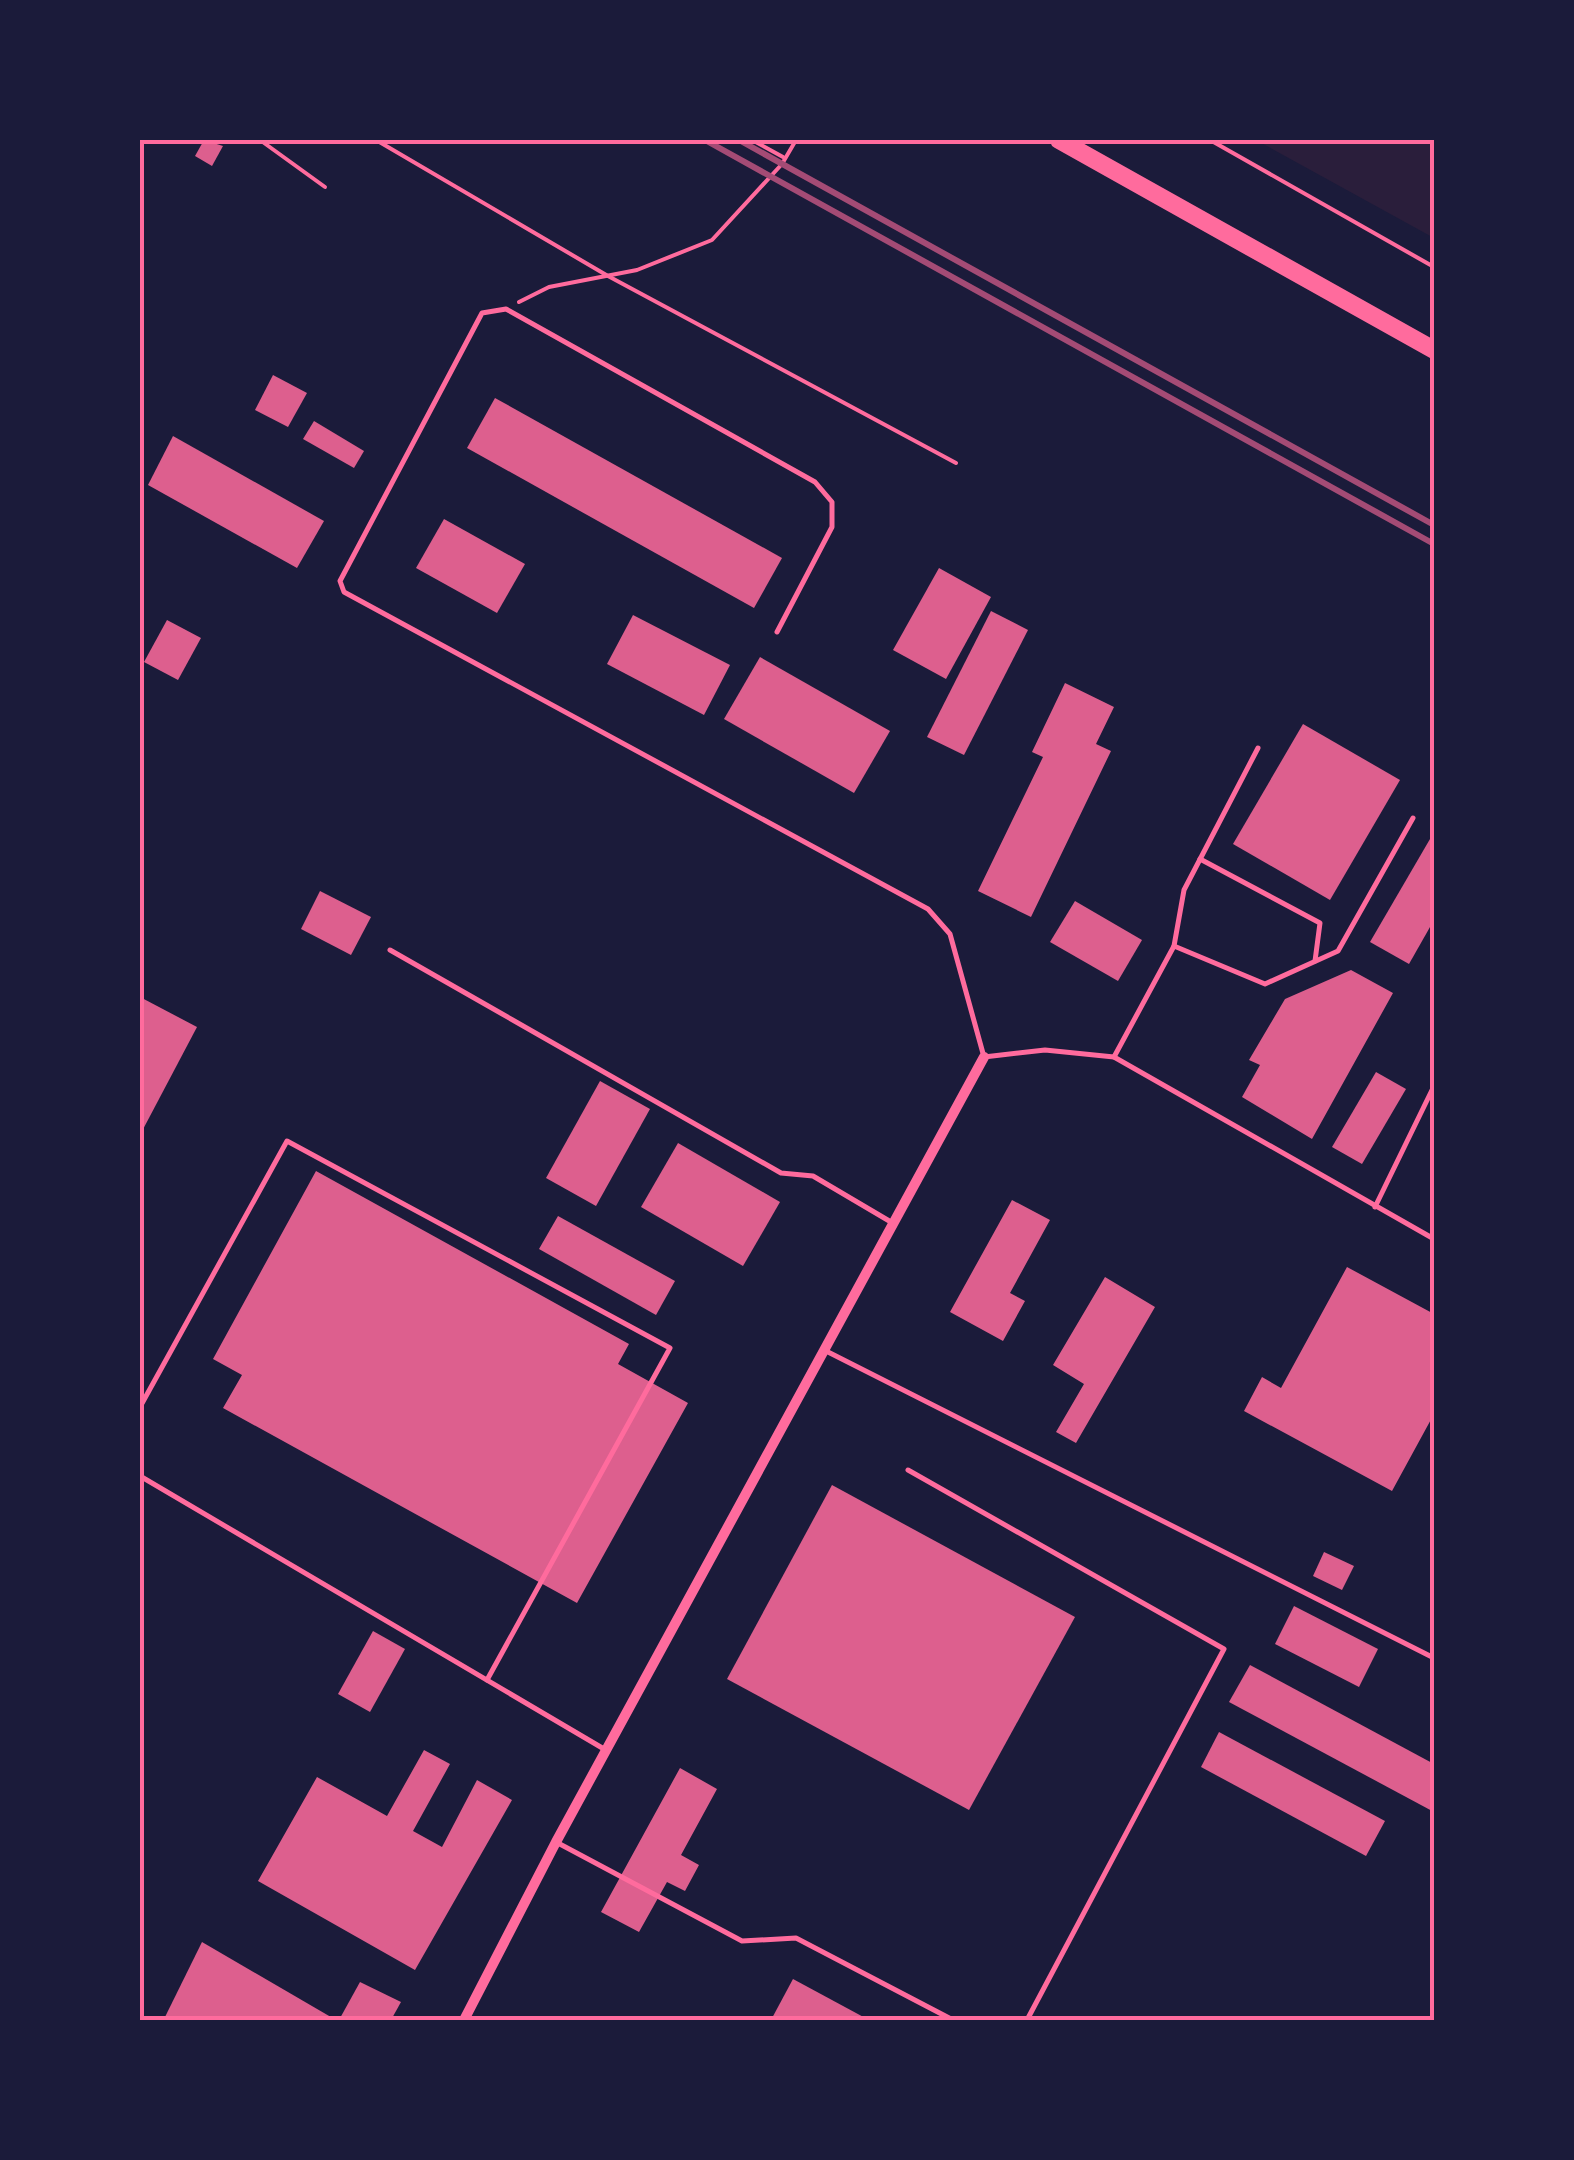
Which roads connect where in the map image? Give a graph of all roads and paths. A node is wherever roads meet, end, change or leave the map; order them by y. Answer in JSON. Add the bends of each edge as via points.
{"nodes":[{"id":1,"x":260,"y":140,"type":"edge"},
{"id":2,"x":376,"y":140,"type":"edge"},
{"id":3,"x":752,"y":140,"type":"edge"},
{"id":4,"x":796,"y":140,"type":"edge"},
{"id":5,"x":1059,"y":140,"type":"edge"},
{"id":6,"x":1210,"y":140,"type":"edge"},
{"id":7,"x":785,"y":158,"type":"junction"},
{"id":8,"x":325,"y":188,"type":"dead end"},
{"id":9,"x":1434,"y":267,"type":"edge"},
{"id":10,"x":608,"y":276,"type":"junction"},
{"id":11,"x":506,"y":309,"type":"junction"},
{"id":12,"x":1434,"y":350,"type":"edge"},
{"id":13,"x":956,"y":463,"type":"dead end"},
{"id":14,"x":777,"y":632,"type":"dead end"},
{"id":15,"x":1258,"y":748,"type":"dead end"},
{"id":16,"x":1413,"y":818,"type":"dead end"},
{"id":17,"x":1200,"y":859,"type":"junction"},
{"id":18,"x":1174,"y":946,"type":"junction"},
{"id":19,"x":390,"y":950,"type":"dead end"},
{"id":20,"x":1316,"y":962,"type":"junction"},
{"id":21,"x":1114,"y":1057,"type":"junction"},
{"id":22,"x":984,"y":1058,"type":"junction"},
{"id":23,"x":1434,"y":1086,"type":"edge"},
{"id":24,"x":1375,"y":1208,"type":"junction"},
{"id":25,"x":894,"y":1224,"type":"junction"},
{"id":26,"x":1434,"y":1238,"type":"edge"},
{"id":27,"x":823,"y":1350,"type":"junction"},
{"id":28,"x":140,"y":1407,"type":"edge"},
{"id":29,"x":908,"y":1470,"type":"dead end"},
{"id":30,"x":140,"y":1476,"type":"edge"},
{"id":31,"x":1434,"y":1658,"type":"edge"},
{"id":32,"x":487,"y":1680,"type":"junction"},
{"id":33,"x":606,"y":1750,"type":"junction"},
{"id":34,"x":556,"y":1842,"type":"junction"},
{"id":35,"x":464,"y":2020,"type":"edge"},
{"id":36,"x":953,"y":2020,"type":"edge"},
{"id":37,"x":1027,"y":2020,"type":"edge"}],
"edges":[{"from":1,"to":8,"type":"path"},
{"from":2,"to":10,"type":"path"},
{"from":3,"to":7,"type":"path"},
{"from":4,"to":7,"type":"path"},
{"from":5,"to":12,"type":"highway"},
{"from":6,"to":9,"type":"path"},
{"from":7,"to":10,"type":"path","via":[[712,240]]},
{"from":10,"to":11,"type":"path","via":[[548,287]]},
{"from":10,"to":13,"type":"path"},
{"from":11,"to":14,"type":"lane","via":[[824,492],[832,502],[832,528]]},
{"from":11,"to":22,"type":"lane","via":[[482,313],[340,581],[344,592],[928,910],[950,934]]},
{"from":15,"to":17,"type":"lane"},
{"from":16,"to":20,"type":"lane","via":[[1338,951]]},
{"from":17,"to":18,"type":"lane","via":[[1184,890]]},
{"from":17,"to":20,"type":"lane","via":[[1320,924]]},
{"from":18,"to":20,"type":"lane","via":[[1265,984]]},
{"from":18,"to":21,"type":"lane"},
{"from":19,"to":25,"type":"lane","via":[[781,1173],[813,1176]]},
{"from":21,"to":22,"type":"lane","via":[[1045,1050]]},
{"from":21,"to":24,"type":"lane"},
{"from":22,"to":25,"type":"street"},
{"from":23,"to":24,"type":"lane"},
{"from":24,"to":26,"type":"lane"},
{"from":25,"to":27,"type":"street"},
{"from":27,"to":31,"type":"lane"},
{"from":27,"to":33,"type":"street"},
{"from":28,"to":32,"type":"lane","via":[[287,1141],[670,1348]]},
{"from":29,"to":37,"type":"lane","via":[[1224,1649]]},
{"from":30,"to":32,"type":"lane"},
{"from":32,"to":33,"type":"lane"},
{"from":33,"to":34,"type":"street"},
{"from":34,"to":35,"type":"street"},
{"from":34,"to":36,"type":"lane","via":[[742,1941],[796,1938]]}]}
